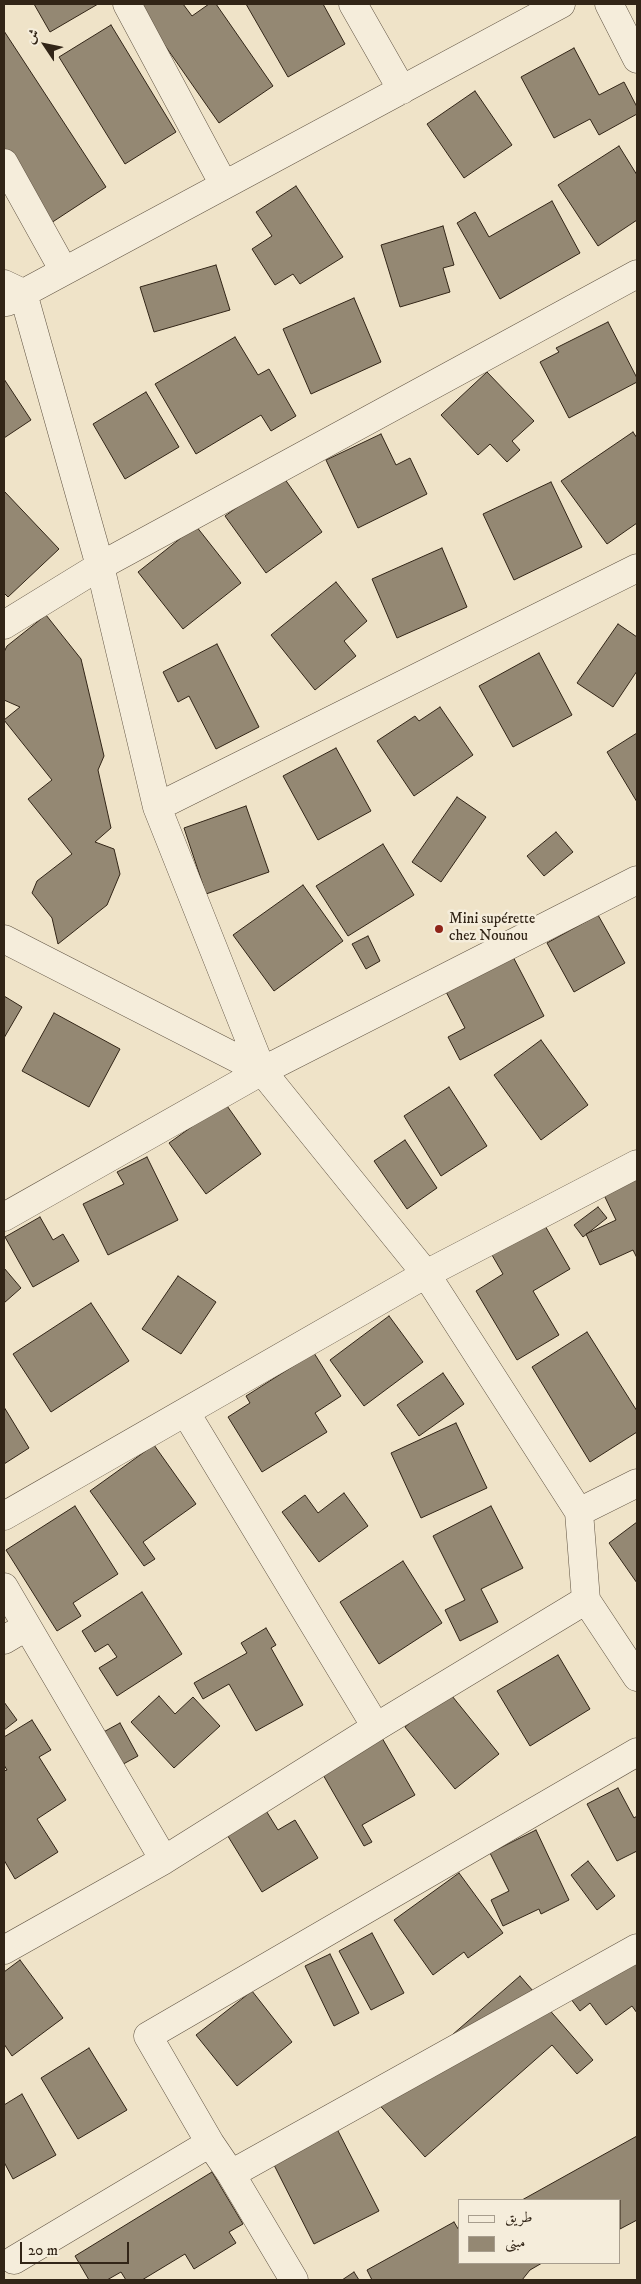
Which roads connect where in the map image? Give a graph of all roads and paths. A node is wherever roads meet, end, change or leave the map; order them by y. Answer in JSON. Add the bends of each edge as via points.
{"nodes":[{"id":1,"x":127,"y":4,"type":"edge"},
{"id":2,"x":353,"y":4,"type":"edge"},
{"id":3,"x":561,"y":4,"type":"edge"},
{"id":4,"x":609,"y":4,"type":"edge"},
{"id":5,"x":637,"y":59,"type":"edge"},
{"id":6,"x":402,"y":90,"type":"junction"},
{"id":7,"x":4,"y":163,"type":"edge"},
{"id":8,"x":224,"y":185,"type":"junction"},
{"id":9,"x":64,"y":270,"type":"junction"},
{"id":10,"x":637,"y":274,"type":"edge"},
{"id":11,"x":10,"y":294,"type":"edge"},
{"id":12,"x":100,"y":566,"type":"junction"},
{"id":13,"x":637,"y":568,"type":"edge"},
{"id":14,"x":4,"y":625,"type":"edge"},
{"id":15,"x":157,"y":808,"type":"junction"},
{"id":16,"x":637,"y":880,"type":"edge"},
{"id":17,"x":4,"y":939,"type":"edge"},
{"id":18,"x":262,"y":1071,"type":"junction"},
{"id":19,"x":637,"y":1164,"type":"edge"},
{"id":20,"x":4,"y":1217,"type":"edge"},
{"id":21,"x":426,"y":1274,"type":"junction"},
{"id":22,"x":186,"y":1413,"type":"junction"},
{"id":23,"x":637,"y":1483,"type":"edge"},
{"id":24,"x":578,"y":1512,"type":"junction"},
{"id":25,"x":4,"y":1516,"type":"edge"},
{"id":26,"x":4,"y":1587,"type":"edge"},
{"id":27,"x":586,"y":1600,"type":"junction"},
{"id":28,"x":15,"y":1634,"type":"edge"},
{"id":29,"x":637,"y":1677,"type":"edge"},
{"id":30,"x":376,"y":1727,"type":"junction"},
{"id":31,"x":637,"y":1752,"type":"edge"},
{"id":32,"x":164,"y":1860,"type":"junction"},
{"id":33,"x":637,"y":1948,"type":"edge"},
{"id":34,"x":4,"y":1950,"type":"edge"},
{"id":35,"x":210,"y":2143,"type":"junction"},
{"id":36,"x":231,"y":2174,"type":"junction"},
{"id":37,"x":14,"y":2260,"type":"dead end"},
{"id":38,"x":294,"y":2280,"type":"edge"}],
"edges":[{"from":1,"to":8,"type":"street"},
{"from":2,"to":6,"type":"street"},
{"from":3,"to":6,"type":"street"},
{"from":4,"to":5,"type":"street"},
{"from":6,"to":8,"type":"street"},
{"from":7,"to":9,"type":"street"},
{"from":8,"to":9,"type":"street"},
{"from":9,"to":11,"type":"street"},
{"from":10,"to":12,"type":"street"},
{"from":11,"to":12,"type":"street"},
{"from":12,"to":14,"type":"street"},
{"from":12,"to":15,"type":"street"},
{"from":13,"to":15,"type":"street"},
{"from":15,"to":18,"type":"street"},
{"from":16,"to":18,"type":"street"},
{"from":17,"to":18,"type":"street"},
{"from":18,"to":20,"type":"street"},
{"from":18,"to":21,"type":"street"},
{"from":19,"to":21,"type":"street"},
{"from":21,"to":22,"type":"street"},
{"from":21,"to":24,"type":"street"},
{"from":22,"to":25,"type":"street"},
{"from":22,"to":30,"type":"street"},
{"from":23,"to":24,"type":"street"},
{"from":24,"to":27,"type":"street"},
{"from":26,"to":28,"type":"street"},
{"from":27,"to":29,"type":"street"},
{"from":27,"to":30,"type":"street"},
{"from":28,"to":32,"type":"street"},
{"from":30,"to":32,"type":"street"},
{"from":31,"to":35,"type":"street","via":[[148,2036]]},
{"from":32,"to":34,"type":"street"},
{"from":33,"to":36,"type":"street"},
{"from":35,"to":36,"type":"street"},
{"from":35,"to":37,"type":"street"},
{"from":36,"to":38,"type":"street"}]}
